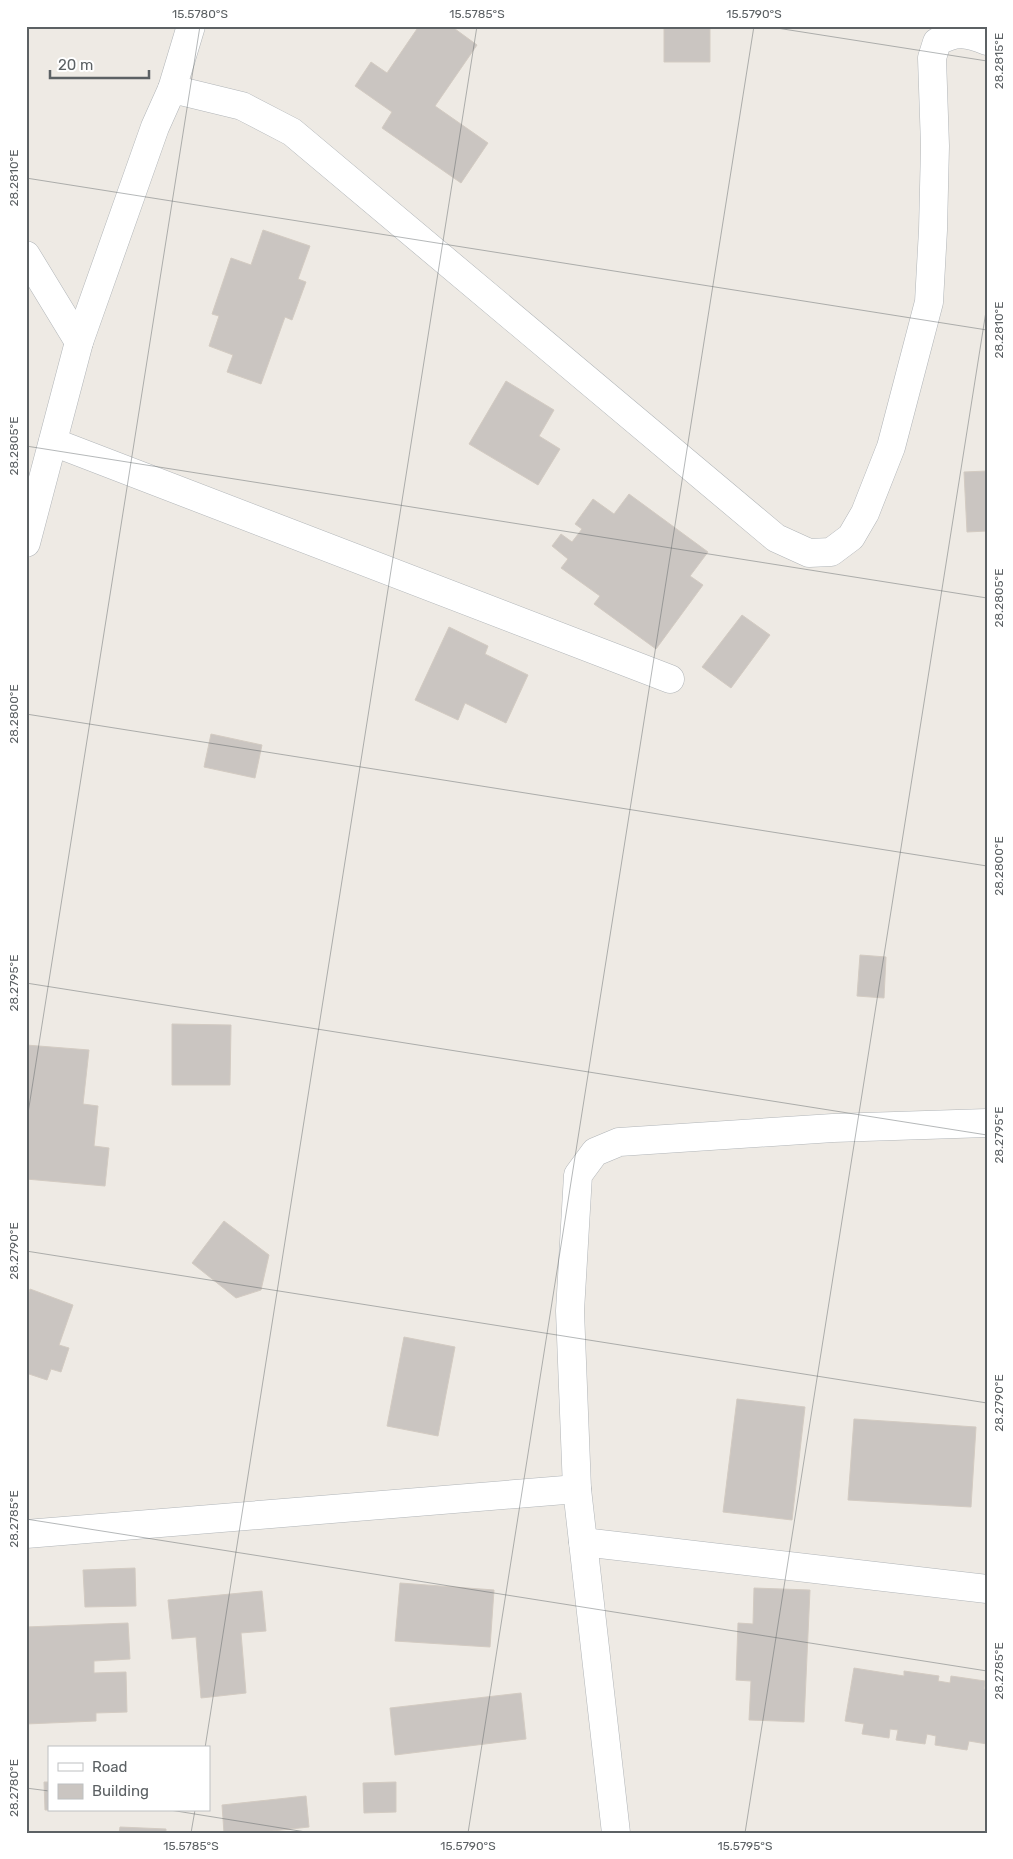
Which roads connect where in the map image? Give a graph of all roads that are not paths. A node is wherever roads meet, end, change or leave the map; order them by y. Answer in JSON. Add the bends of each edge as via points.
{"nodes":[{"id":1,"x":191,"y":26,"type":"edge"},
{"id":2,"x":987,"y":41,"type":"edge"},
{"id":3,"x":172,"y":89,"type":"junction"},
{"id":4,"x":26,"y":255,"type":"edge"},
{"id":5,"x":79,"y":342,"type":"junction"},
{"id":6,"x":53,"y":442,"type":"junction"},
{"id":7,"x":26,"y":543,"type":"edge"},
{"id":8,"x":670,"y":679,"type":"dead end"},
{"id":9,"x":987,"y":1123,"type":"edge"},
{"id":10,"x":577,"y":1489,"type":"junction"},
{"id":11,"x":26,"y":1534,"type":"edge"},
{"id":12,"x":583,"y":1542,"type":"junction"},
{"id":13,"x":987,"y":1589,"type":"edge"},
{"id":14,"x":616,"y":1833,"type":"edge"}],
"edges":[{"from":1,"to":3,"type":"street"},
{"from":2,"to":3,"type":"street","via":[[970,34],[950,34],[937,42],[932,58],[935,146],[929,302],[891,447],[852,537],[831,552],[809,553],[776,538],[292,132],[242,106]]},
{"from":3,"to":5,"type":"street","via":[[155,127]]},
{"from":4,"to":5,"type":"street"},
{"from":5,"to":6,"type":"street"},
{"from":6,"to":7,"type":"street"},
{"from":6,"to":8,"type":"street"},
{"from":9,"to":10,"type":"street","via":[[833,1128],[619,1142],[595,1152],[578,1175],[570,1311]]},
{"from":10,"to":11,"type":"street"},
{"from":10,"to":12,"type":"street"},
{"from":12,"to":13,"type":"street"},
{"from":12,"to":14,"type":"street"}]}
